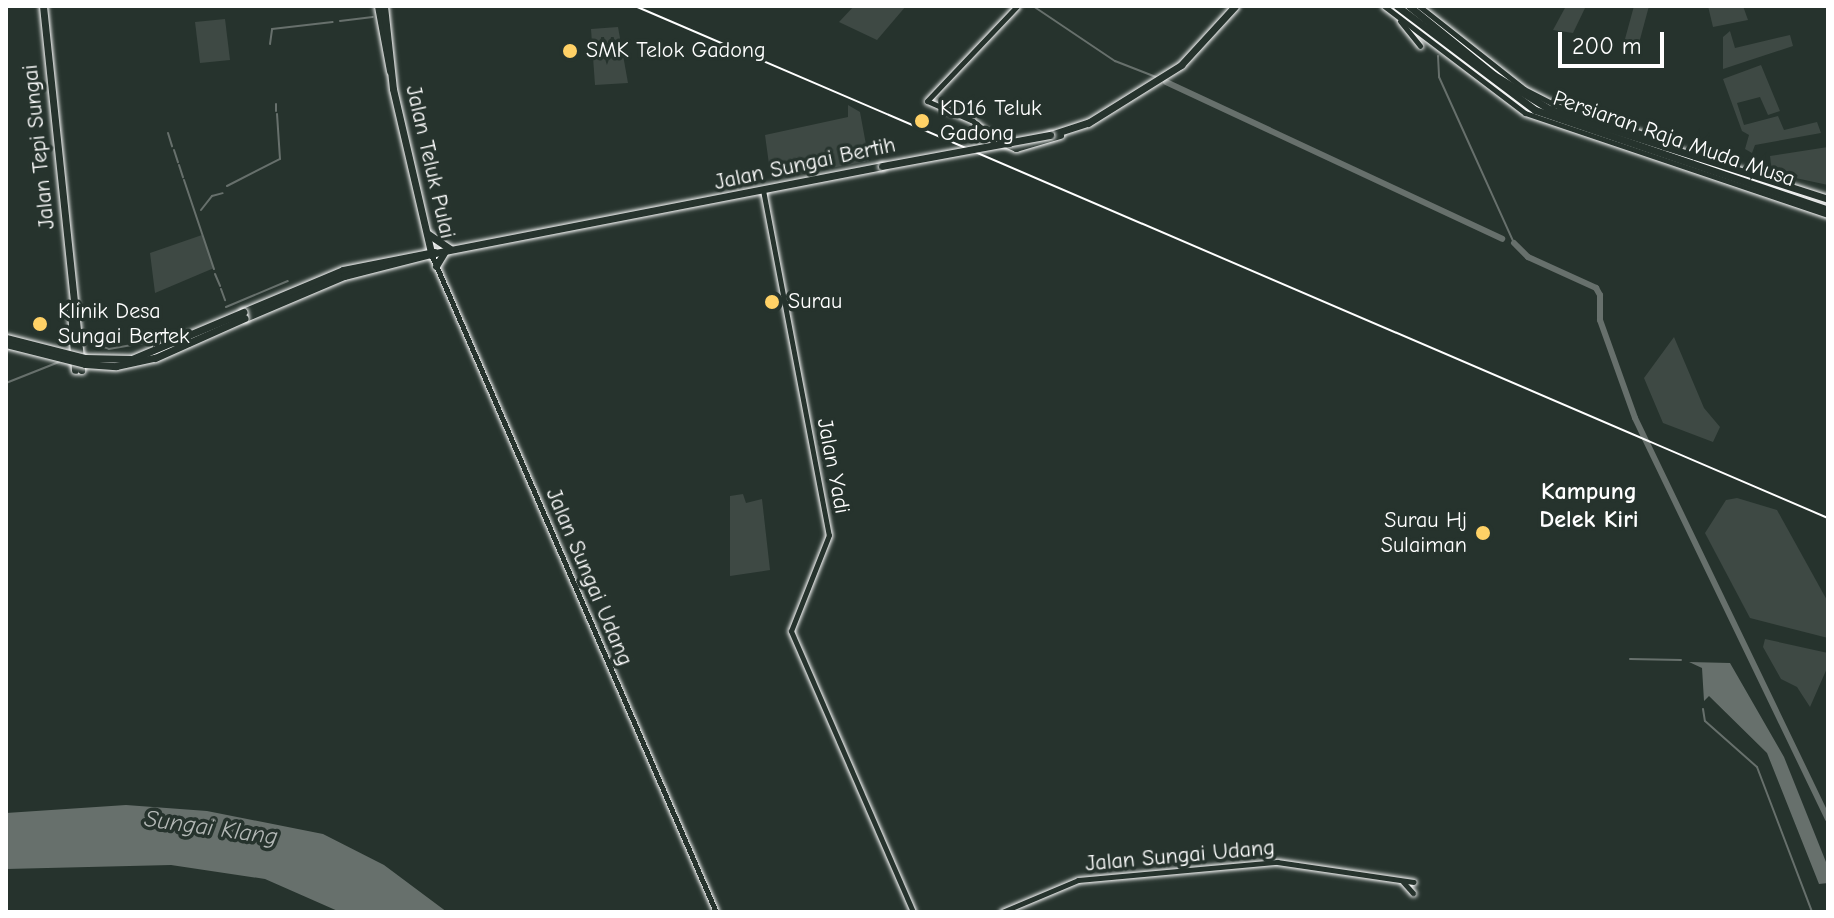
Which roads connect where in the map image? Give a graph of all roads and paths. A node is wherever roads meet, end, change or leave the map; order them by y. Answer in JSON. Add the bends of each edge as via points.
{"nodes":[{"id":1,"x":43,"y":6,"type":"edge"},
{"id":2,"x":378,"y":6,"type":"edge"},
{"id":3,"x":1017,"y":6,"type":"edge"},
{"id":4,"x":1235,"y":6,"type":"edge"},
{"id":5,"x":1384,"y":6,"type":"edge"},
{"id":6,"x":1409,"y":6,"type":"edge"},
{"id":7,"x":1419,"y":6,"type":"edge"},
{"id":8,"x":385,"y":10,"type":"edge"},
{"id":9,"x":1396,"y":10,"type":"edge"},
{"id":10,"x":1405,"y":22,"type":"junction"},
{"id":11,"x":1419,"y":23,"type":"junction"},
{"id":12,"x":1437,"y":24,"type":"junction"},
{"id":13,"x":384,"y":44,"type":"junction"},
{"id":14,"x":1420,"y":46,"type":"dead end"},
{"id":15,"x":1435,"y":46,"type":"junction"},
{"id":16,"x":1427,"y":52,"type":"dead end"},
{"id":17,"x":392,"y":77,"type":"junction"},
{"id":18,"x":1064,"y":130,"type":"junction"},
{"id":19,"x":996,"y":139,"type":"joint"},
{"id":20,"x":1668,"y":142,"type":"dead end"},
{"id":21,"x":763,"y":190,"type":"junction"},
{"id":22,"x":1828,"y":199,"type":"edge"},
{"id":23,"x":1828,"y":212,"type":"edge"},
{"id":24,"x":426,"y":232,"type":"junction"},
{"id":25,"x":449,"y":250,"type":"junction"},
{"id":26,"x":433,"y":253,"type":"junction"},
{"id":27,"x":417,"y":256,"type":"junction"},
{"id":28,"x":436,"y":266,"type":"junction"},
{"id":29,"x":6,"y":341,"type":"edge"},
{"id":30,"x":78,"y":370,"type":"dead end"},
{"id":31,"x":1403,"y":881,"type":"junction"},
{"id":32,"x":1414,"y":882,"type":"dead end"},
{"id":33,"x":1413,"y":893,"type":"dead end"},
{"id":34,"x":716,"y":912,"type":"edge"},
{"id":35,"x":913,"y":912,"type":"edge"},
{"id":36,"x":1002,"y":912,"type":"edge"}],
"edges":[{"from":1,"to":30,"type":"main road","name":"Jalan Tepi Sungai"},
{"from":2,"to":13,"type":"main road","name":"Jalan Teluk Pulai"},
{"from":3,"to":19,"type":"street","via":[[927,101],[973,121]]},
{"from":4,"to":18,"type":"main road","name":"Jalan Sungai Bertih","via":[[1181,65],[1088,123]]},
{"from":5,"to":9,"type":"street"},
{"from":6,"to":12,"type":"main road","name":"Persiaran Raja Muda Musa"},
{"from":7,"to":12,"type":"street"},
{"from":8,"to":13,"type":"main road"},
{"from":8,"to":17,"type":"main road","name":"Jalan Teluk Pulai"},
{"from":9,"to":10,"type":"street"},
{"from":9,"to":11,"type":"main road","name":"Persiaran Raja Muda Musa"},
{"from":9,"to":14,"type":"street"},
{"from":10,"to":11,"type":"main road"},
{"from":10,"to":15,"type":"street"},
{"from":11,"to":23,"type":"main road","name":"Persiaran Raja Muda Musa","via":[[1535,110]]},
{"from":12,"to":20,"type":"street","via":[[1541,98]]},
{"from":12,"to":22,"type":"main road","name":"Persiaran Raja Muda Musa","via":[[1494,75],[1551,110]]},
{"from":13,"to":17,"type":"main road","name":"Jalan Teluk Pulai"},
{"from":15,"to":16,"type":"street"},
{"from":15,"to":23,"type":"street","via":[[1525,113]]},
{"from":17,"to":24,"type":"main road","name":"Jalan Teluk Pulai"},
{"from":18,"to":19,"type":"main road","via":[[1051,140],[1016,148]]},
{"from":18,"to":21,"type":"main road","name":"Jalan Sungai Bertih","bridge":true},
{"from":21,"to":25,"type":"main road","name":"Jalan Sungai Bertih"},
{"from":21,"to":35,"type":"street","name":"Jalan Yadi","via":[[829,535],[791,631]]},
{"from":24,"to":25,"type":"main road"},
{"from":24,"to":26,"type":"main road","name":"Jalan Teluk Pulai"},
{"from":24,"to":27,"type":"main road"},
{"from":25,"to":26,"type":"main road","name":"Jalan Sungai Bertih"},
{"from":25,"to":28,"type":"main road"},
{"from":26,"to":27,"type":"main road","name":"Jalan Sungai Bertih"},
{"from":26,"to":28,"type":"street","name":"Jalan Sungai Udang"},
{"from":27,"to":28,"type":"main road"},
{"from":27,"to":29,"type":"main road","name":"Jalan Sungai Bertih","bridge":true,"via":[[344,276],[244,315],[155,358],[116,366],[85,364]]},
{"from":28,"to":34,"type":"street","name":"Jalan Sungai Udang"},
{"from":31,"to":32,"type":"street","name":"Jalan Sungai Udang"},
{"from":31,"to":33,"type":"street"},
{"from":31,"to":36,"type":"street","name":"Jalan Sungai Udang","via":[[1266,863],[1078,880]]}]}
